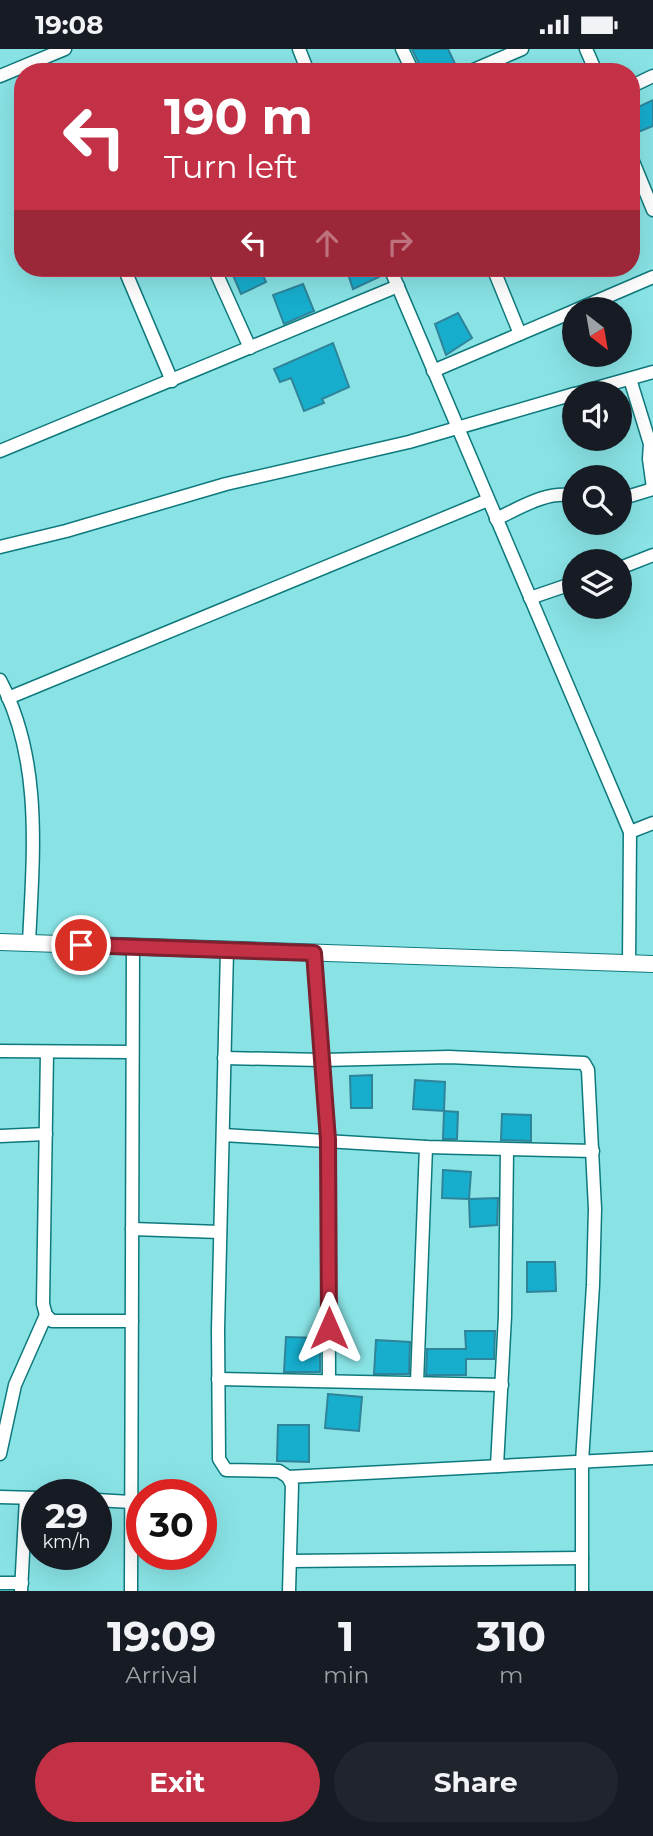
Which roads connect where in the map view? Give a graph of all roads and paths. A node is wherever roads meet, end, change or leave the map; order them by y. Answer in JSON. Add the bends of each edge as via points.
{"nodes":[{"id":1,"x":65,"y":49,"type":"edge"},
{"id":2,"x":522,"y":49,"type":"edge"},
{"id":3,"x":31,"y":63,"type":"edge"},
{"id":4,"x":501,"y":63,"type":"edge"},
{"id":5,"x":640,"y":178,"type":"edge"},
{"id":6,"x":653,"y":210,"type":"edge"},
{"id":7,"x":128,"y":277,"type":"edge"},
{"id":8,"x":218,"y":277,"type":"edge"},
{"id":9,"x":394,"y":277,"type":"edge"},
{"id":10,"x":497,"y":277,"type":"edge"},
{"id":11,"x":653,"y":277,"type":"edge"},
{"id":12,"x":398,"y":286,"type":"junction"},
{"id":13,"x":606,"y":297,"type":"edge"},
{"id":14,"x":562,"y":316,"type":"edge"},
{"id":15,"x":520,"y":334,"type":"junction"},
{"id":16,"x":250,"y":348,"type":"junction"},
{"id":17,"x":433,"y":372,"type":"junction"},
{"id":18,"x":653,"y":372,"type":"edge"},
{"id":19,"x":630,"y":379,"type":"junction"},
{"id":20,"x":172,"y":381,"type":"junction"},
{"id":21,"x":623,"y":381,"type":"edge"},
{"id":22,"x":562,"y":398,"type":"edge"},
{"id":23,"x":457,"y":428,"type":"junction"},
{"id":24,"x":0,"y":451,"type":"edge"},
{"id":25,"x":653,"y":488,"type":"edge"},
{"id":26,"x":562,"y":494,"type":"edge"},
{"id":27,"x":632,"y":495,"type":"edge"},
{"id":28,"x":488,"y":500,"type":"junction"},
{"id":29,"x":496,"y":519,"type":"junction"},
{"id":30,"x":0,"y":547,"type":"edge"},
{"id":31,"x":653,"y":555,"type":"edge"},
{"id":32,"x":632,"y":563,"type":"edge"},
{"id":33,"x":562,"y":587,"type":"edge"},
{"id":34,"x":530,"y":598,"type":"junction"},
{"id":35,"x":0,"y":680,"type":"edge"},
{"id":36,"x":8,"y":698,"type":"junction"},
{"id":37,"x":653,"y":823,"type":"edge"},
{"id":38,"x":630,"y":832,"type":"junction"},
{"id":39,"x":0,"y":942,"type":"edge"},
{"id":40,"x":29,"y":943,"type":"junction"},
{"id":41,"x":133,"y":946,"type":"junction"},
{"id":42,"x":227,"y":950,"type":"junction"},
{"id":43,"x":314,"y":953,"type":"junction"},
{"id":44,"x":629,"y":963,"type":"junction"},
{"id":45,"x":653,"y":964,"type":"edge"},
{"id":46,"x":0,"y":1051,"type":"edge"},
{"id":47,"x":47,"y":1052,"type":"junction"},
{"id":48,"x":132,"y":1052,"type":"junction"},
{"id":49,"x":225,"y":1058,"type":"junction"},
{"id":50,"x":322,"y":1060,"type":"junction"},
{"id":51,"x":46,"y":1134,"type":"junction"},
{"id":52,"x":223,"y":1135,"type":"junction"},
{"id":53,"x":0,"y":1136,"type":"edge"},
{"id":54,"x":328,"y":1140,"type":"junction"},
{"id":55,"x":426,"y":1147,"type":"junction"},
{"id":56,"x":507,"y":1150,"type":"junction"},
{"id":57,"x":593,"y":1151,"type":"junction"},
{"id":58,"x":132,"y":1229,"type":"junction"},
{"id":59,"x":220,"y":1232,"type":"junction"},
{"id":60,"x":46,"y":1315,"type":"junction"},
{"id":61,"x":132,"y":1321,"type":"junction"},
{"id":62,"x":218,"y":1379,"type":"junction"},
{"id":63,"x":329,"y":1381,"type":"junction"},
{"id":64,"x":417,"y":1383,"type":"junction"},
{"id":65,"x":502,"y":1385,"type":"junction"},
{"id":66,"x":5,"y":1407,"type":"edge"},
{"id":67,"x":0,"y":1454,"type":"edge"},
{"id":68,"x":653,"y":1458,"type":"edge"},
{"id":69,"x":582,"y":1462,"type":"junction"},
{"id":70,"x":497,"y":1466,"type":"junction"},
{"id":71,"x":288,"y":1478,"type":"junction"},
{"id":72,"x":131,"y":1479,"type":"edge"},
{"id":73,"x":0,"y":1497,"type":"edge"},
{"id":74,"x":21,"y":1498,"type":"edge"},
{"id":75,"x":582,"y":1558,"type":"junction"},
{"id":76,"x":290,"y":1561,"type":"junction"},
{"id":77,"x":131,"y":1570,"type":"edge"},
{"id":78,"x":0,"y":1583,"type":"edge"},
{"id":79,"x":22,"y":1587,"type":"edge"},
{"id":80,"x":131,"y":1591,"type":"edge"},
{"id":81,"x":289,"y":1591,"type":"edge"},
{"id":82,"x":582,"y":1591,"type":"edge"}],
"edges":[{"from":1,"to":3,"type":"street"},
{"from":2,"to":4,"type":"street"},
{"from":5,"to":6,"type":"street"},
{"from":7,"to":20,"type":"street"},
{"from":8,"to":16,"type":"street"},
{"from":9,"to":12,"type":"street"},
{"from":10,"to":15,"type":"street"},
{"from":11,"to":13,"type":"street"},
{"from":12,"to":16,"type":"street"},
{"from":12,"to":17,"type":"street"},
{"from":14,"to":15,"type":"street"},
{"from":15,"to":17,"type":"street"},
{"from":16,"to":20,"type":"street"},
{"from":17,"to":23,"type":"street"},
{"from":18,"to":19,"type":"street"},
{"from":19,"to":21,"type":"street"},
{"from":19,"to":25,"type":"street","via":[[650,444]]},
{"from":20,"to":24,"type":"street"},
{"from":22,"to":23,"type":"street"},
{"from":23,"to":28,"type":"street"},
{"from":23,"to":30,"type":"street","via":[[226,484]]},
{"from":25,"to":27,"type":"street"},
{"from":26,"to":29,"type":"street"},
{"from":28,"to":29,"type":"street"},
{"from":28,"to":36,"type":"street"},
{"from":29,"to":34,"type":"street"},
{"from":31,"to":32,"type":"street"},
{"from":33,"to":34,"type":"street"},
{"from":34,"to":38,"type":"street"},
{"from":35,"to":36,"type":"street"},
{"from":36,"to":40,"type":"street","via":[[29,761],[34,842]]},
{"from":37,"to":38,"type":"street"},
{"from":38,"to":44,"type":"street"},
{"from":39,"to":40,"type":"street"},
{"from":40,"to":41,"type":"street"},
{"from":41,"to":42,"type":"street"},
{"from":41,"to":48,"type":"street"},
{"from":42,"to":43,"type":"street"},
{"from":42,"to":49,"type":"street"},
{"from":43,"to":44,"type":"street"},
{"from":43,"to":50,"type":"street"},
{"from":44,"to":45,"type":"street"},
{"from":46,"to":47,"type":"street"},
{"from":47,"to":48,"type":"street"},
{"from":47,"to":51,"type":"street"},
{"from":48,"to":58,"type":"street"},
{"from":49,"to":50,"type":"street"},
{"from":49,"to":52,"type":"street"},
{"from":50,"to":54,"type":"street"},
{"from":50,"to":57,"type":"street","via":[[449,1057],[584,1063]]},
{"from":51,"to":53,"type":"street"},
{"from":51,"to":60,"type":"street"},
{"from":52,"to":54,"type":"street"},
{"from":52,"to":59,"type":"street"},
{"from":54,"to":55,"type":"street"},
{"from":54,"to":63,"type":"street"},
{"from":55,"to":56,"type":"street"},
{"from":55,"to":64,"type":"street"},
{"from":56,"to":57,"type":"street"},
{"from":56,"to":65,"type":"street"},
{"from":57,"to":69,"type":"street","via":[[593,1285]]},
{"from":58,"to":59,"type":"street"},
{"from":58,"to":61,"type":"street"},
{"from":59,"to":62,"type":"street"},
{"from":60,"to":61,"type":"street","via":[[52,1321]]},
{"from":60,"to":66,"type":"street"},
{"from":61,"to":72,"type":"street"},
{"from":62,"to":63,"type":"street"},
{"from":62,"to":71,"type":"street","via":[[222,1466],[226,1470],[279,1471]]},
{"from":63,"to":64,"type":"street"},
{"from":64,"to":65,"type":"street"},
{"from":65,"to":70,"type":"street"},
{"from":66,"to":67,"type":"street"},
{"from":68,"to":69,"type":"street"},
{"from":69,"to":70,"type":"street"},
{"from":69,"to":75,"type":"street"},
{"from":70,"to":71,"type":"street"},
{"from":71,"to":76,"type":"street","via":[[292,1485]]},
{"from":73,"to":74,"type":"street"},
{"from":75,"to":76,"type":"street"},
{"from":75,"to":82,"type":"street"},
{"from":76,"to":81,"type":"street"},
{"from":77,"to":80,"type":"street"},
{"from":78,"to":79,"type":"street"}]}
